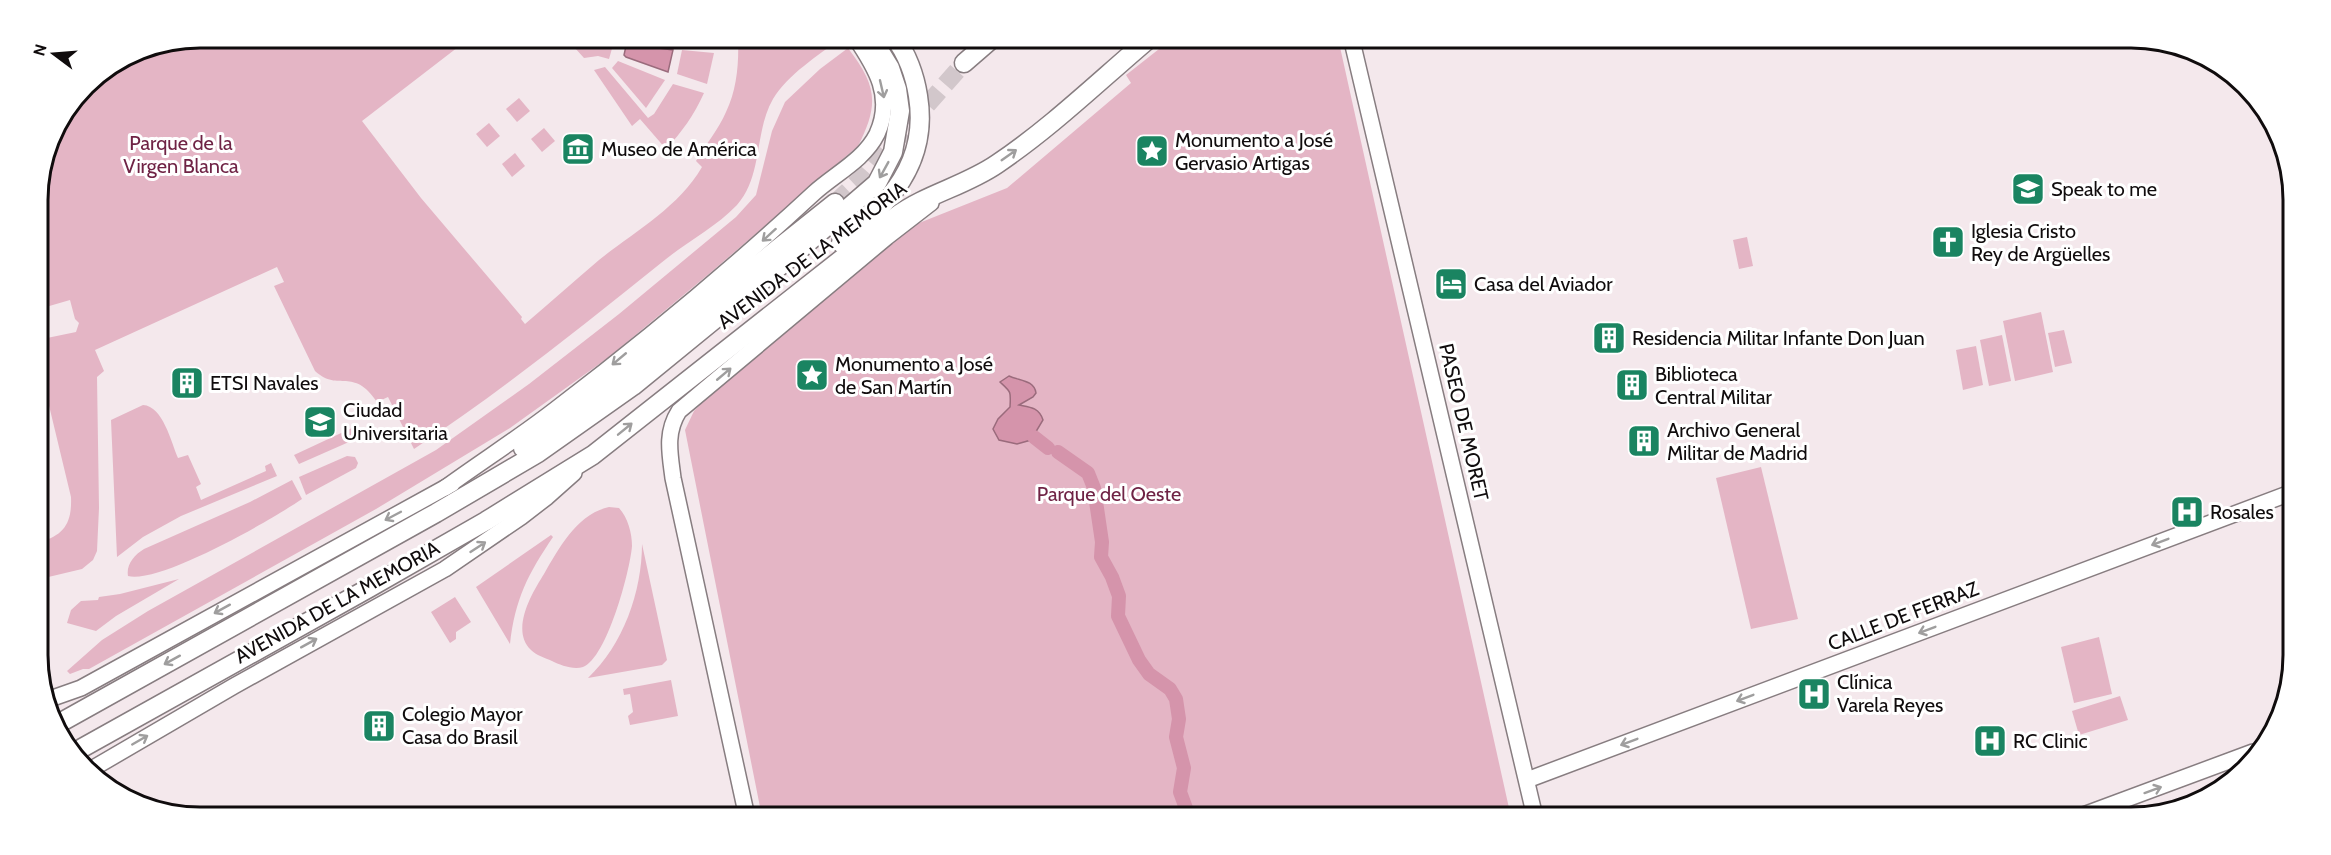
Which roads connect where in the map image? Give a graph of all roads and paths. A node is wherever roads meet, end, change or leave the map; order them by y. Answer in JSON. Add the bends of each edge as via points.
{"nodes":[{"id":1,"x":862,"y":48,"type":"edge"},
{"id":2,"x":877,"y":48,"type":"edge"},
{"id":3,"x":900,"y":48,"type":"edge"},
{"id":4,"x":982,"y":48,"type":"edge"},
{"id":5,"x":1139,"y":48,"type":"edge"},
{"id":6,"x":1353,"y":48,"type":"edge"},
{"id":7,"x":964,"y":63,"type":"tunnel mouth"},
{"id":8,"x":959,"y":186,"type":"junction"},
{"id":9,"x":835,"y":203,"type":"tunnel mouth"},
{"id":10,"x":657,"y":403,"type":"junction"},
{"id":11,"x":530,"y":444,"type":"junction"},
{"id":12,"x":593,"y":455,"type":"junction"},
{"id":13,"x":445,"y":488,"type":"junction"},
{"id":14,"x":2283,"y":496,"type":"edge"},
{"id":15,"x":436,"y":513,"type":"junction"},
{"id":16,"x":54,"y":697,"type":"edge"},
{"id":17,"x":65,"y":720,"type":"dead end"},
{"id":18,"x":82,"y":748,"type":"dead end"},
{"id":19,"x":2246,"y":754,"type":"edge"},
{"id":20,"x":97,"y":766,"type":"edge"},
{"id":21,"x":1527,"y":780,"type":"junction"},
{"id":22,"x":745,"y":807,"type":"edge"},
{"id":23,"x":1533,"y":807,"type":"edge"},
{"id":24,"x":2105,"y":807,"type":"edge"}],
"edges":[{"from":1,"to":13,"type":"main road","one_way":true,"via":[[876,69],[884,98],[877,132],[863,153],[606,370]]},
{"from":2,"to":15,"type":"highway","name":"AVENIDA DE LA MEMORIA","one_way":true,"via":[[890,68],[900,111],[893,152],[878,183],[633,386],[538,453]]},
{"from":3,"to":10,"type":"highway","via":[[910,66],[921,111],[912,163],[897,189],[854,232],[682,374]]},
{"from":4,"to":7,"type":"highway"},
{"from":8,"to":5,"type":"highway","name":"AVENIDA DE LA MEMORIA","one_way":true,"via":[[1016,151]]},
{"from":6,"to":21,"type":"main road","name":"PASEO DE MORET"},
{"from":8,"to":10,"type":"highway","name":"AVENIDA DE LA MEMORIA","via":[[907,208]]},
{"from":22,"to":8,"type":"main road","one_way":true,"via":[[673,478],[669,435],[679,411],[887,237]]},
{"from":9,"to":11,"type":"highway","name":"AVENIDA DE LA MEMORIA","via":[[608,388]]},
{"from":12,"to":10,"type":"highway","name":"AVENIDA DE LA MEMORIA","one_way":true},
{"from":11,"to":13,"type":"main road","name":"AVENIDA DE LA MEMORIA"},
{"from":11,"to":15,"type":"highway","name":"AVENIDA DE LA MEMORIA"},
{"from":12,"to":18,"type":"highway","name":"AVENIDA DE LA MEMORIA","via":[[389,577]]},
{"from":20,"to":12,"type":"main road","name":"AVENIDA DE LA MEMORIA","one_way":true,"via":[[445,568],[547,497]]},
{"from":13,"to":16,"type":"main road","name":"AVENIDA DE LA MEMORIA","one_way":true,"via":[[81,688]]},
{"from":14,"to":21,"type":"main road","name":"CALLE DE FERRAZ","one_way":true},
{"from":15,"to":17,"type":"highway","name":"AVENIDA DE LA MEMORIA","one_way":true},
{"from":24,"to":19,"type":"main road","one_way":true},
{"from":21,"to":23,"type":"main road","name":"PASEO DE MORET"}]}
